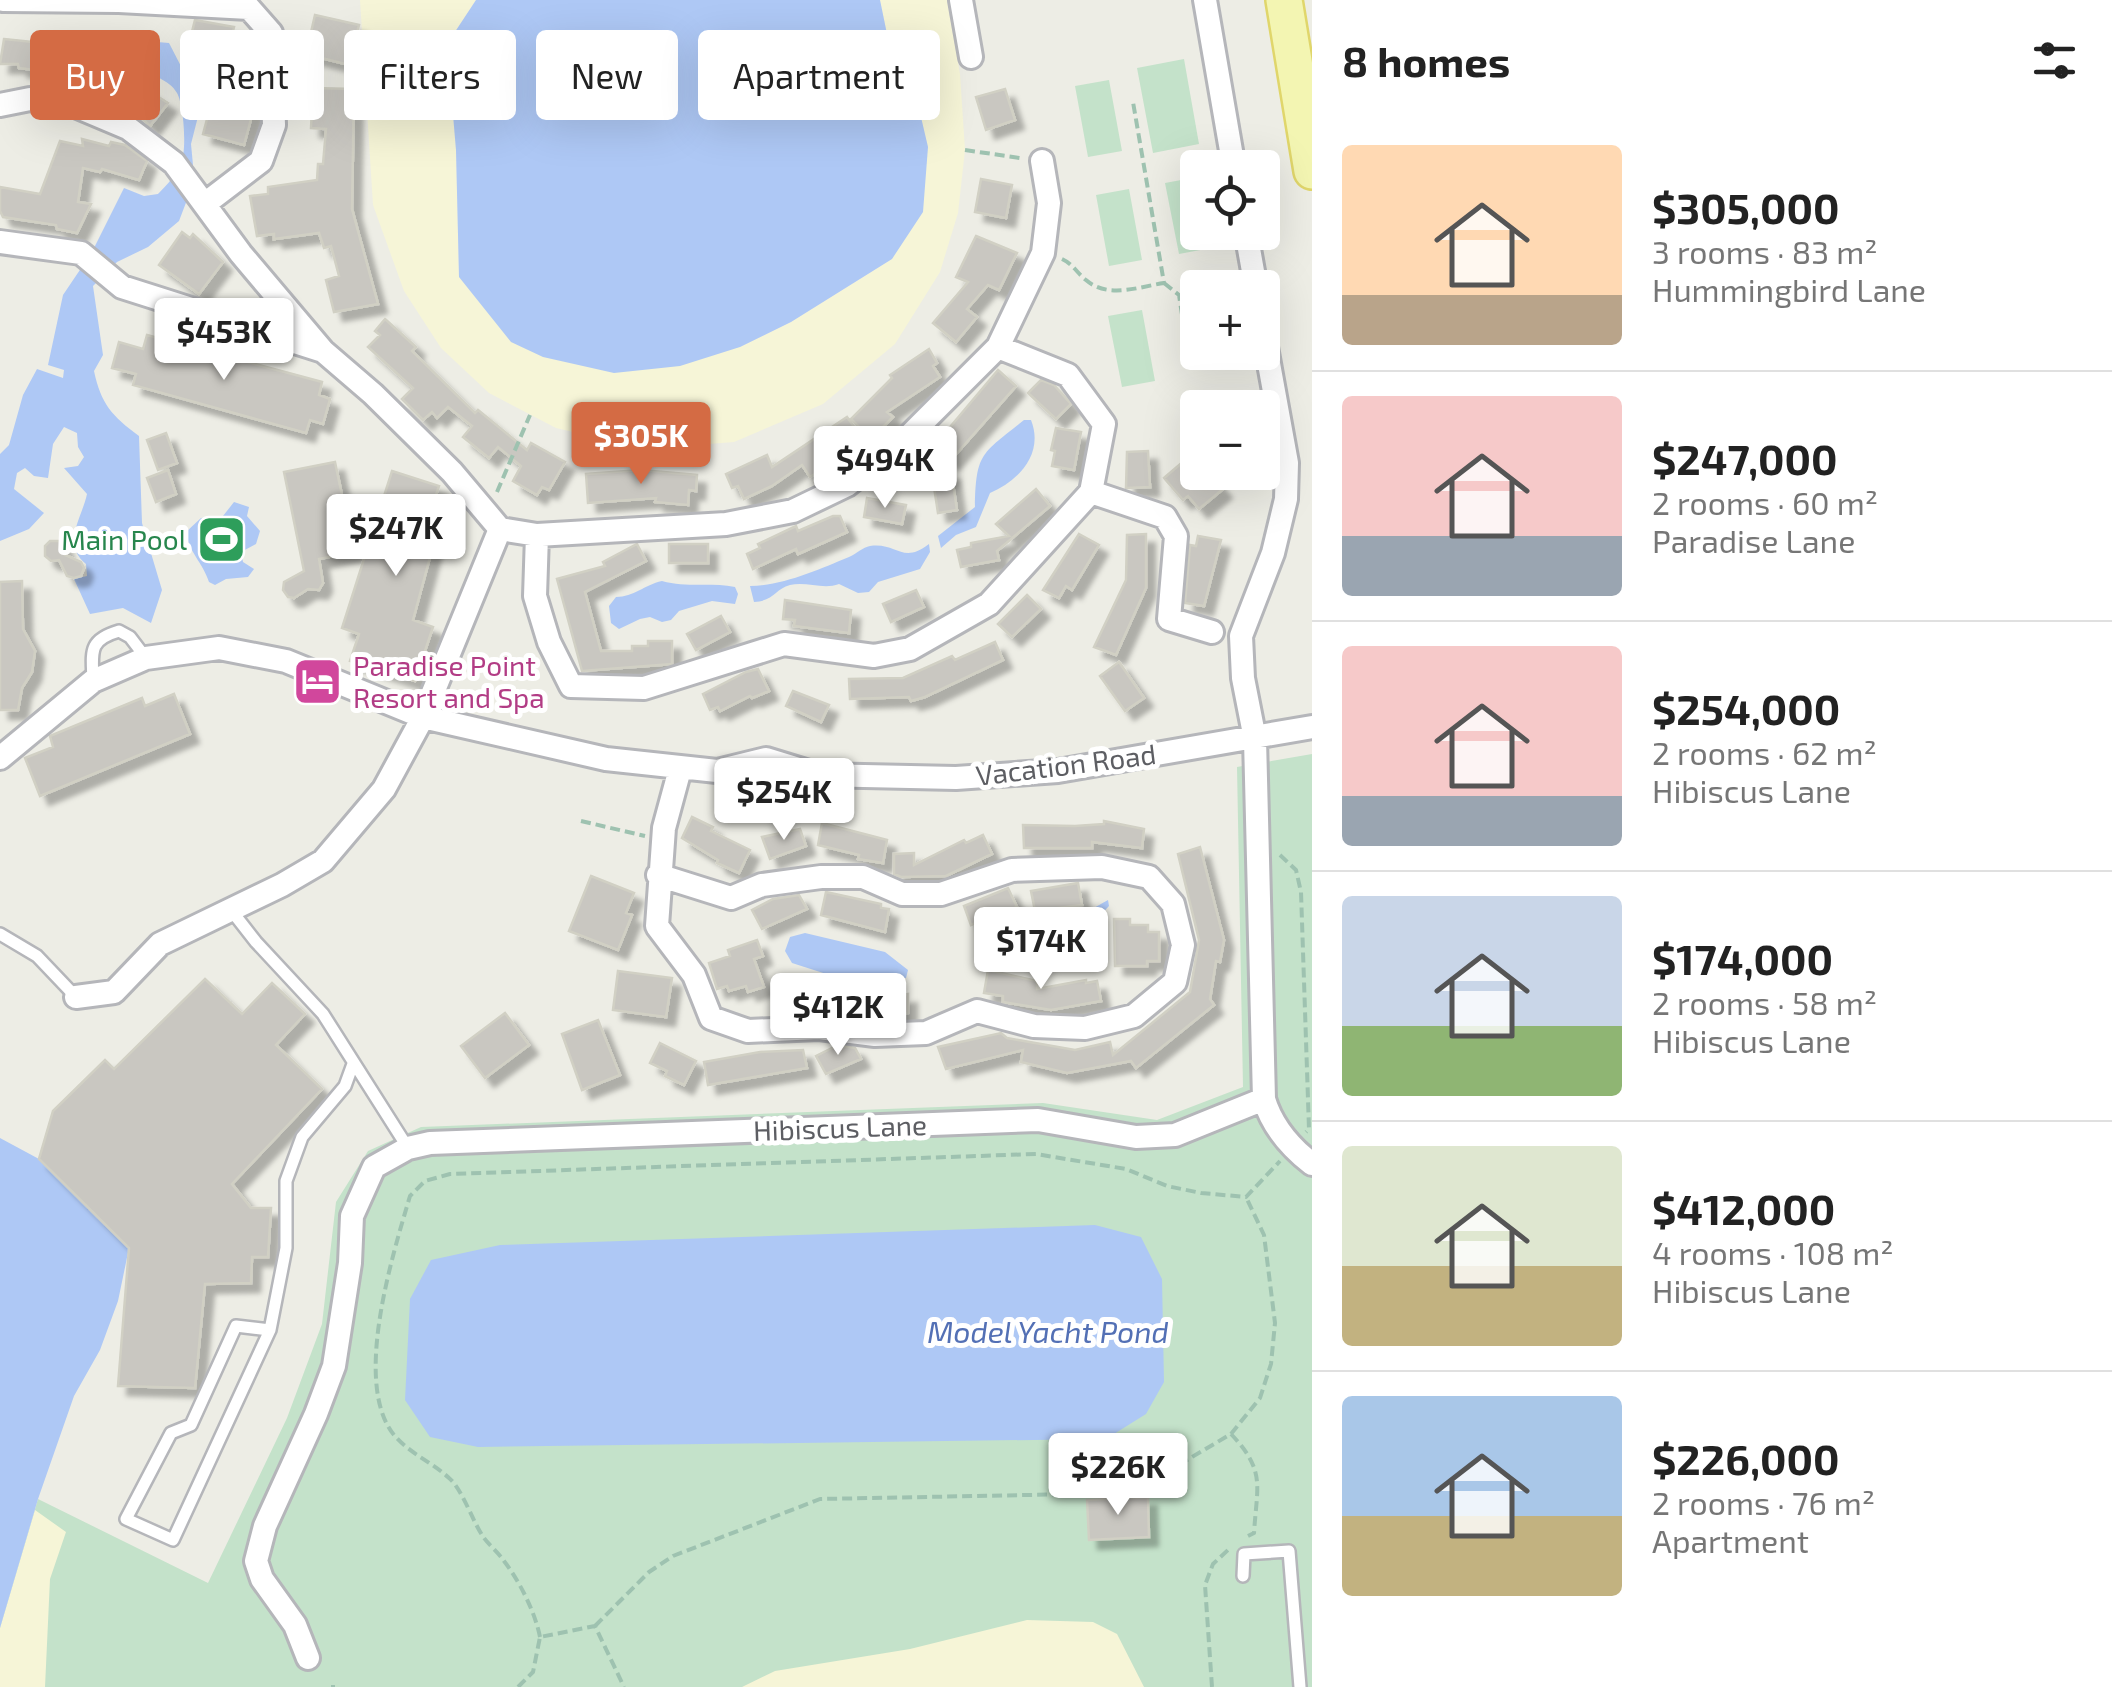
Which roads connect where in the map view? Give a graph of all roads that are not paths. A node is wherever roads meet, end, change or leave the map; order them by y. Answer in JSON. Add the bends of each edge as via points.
{"nodes":[{"id":1,"x":3,"y":0,"type":"edge"},
{"id":2,"x":961,"y":0,"type":"edge"},
{"id":3,"x":1205,"y":0,"type":"edge"},
{"id":4,"x":1284,"y":0,"type":"edge"},
{"id":5,"x":971,"y":57,"type":"dead end"},
{"id":6,"x":0,"y":105,"type":"edge"},
{"id":7,"x":1231,"y":150,"type":"edge"},
{"id":8,"x":1042,"y":161,"type":"road end"},
{"id":9,"x":1312,"y":171,"type":"edge"},
{"id":10,"x":206,"y":203,"type":"junction"},
{"id":11,"x":0,"y":242,"type":"edge"},
{"id":12,"x":998,"y":347,"type":"junction"},
{"id":13,"x":324,"y":352,"type":"junction"},
{"id":14,"x":1270,"y":370,"type":"edge"},
{"id":15,"x":1090,"y":492,"type":"junction"},
{"id":16,"x":494,"y":522,"type":"junction"},
{"id":17,"x":537,"y":535,"type":"junction"},
{"id":18,"x":1212,"y":632,"type":"dead end"},
{"id":19,"x":146,"y":658,"type":"junction"},
{"id":20,"x":93,"y":680,"type":"junction"},
{"id":21,"x":423,"y":717,"type":"junction"},
{"id":22,"x":1312,"y":727,"type":"edge"},
{"id":23,"x":1255,"y":739,"type":"junction"},
{"id":24,"x":0,"y":758,"type":"edge"},
{"id":25,"x":680,"y":769,"type":"junction"},
{"id":26,"x":658,"y":875,"type":"junction"},
{"id":27,"x":231,"y":910,"type":"junction"},
{"id":28,"x":0,"y":934,"type":"edge"},
{"id":29,"x":76,"y":997,"type":"joint"},
{"id":30,"x":353,"y":1064,"type":"junction"},
{"id":31,"x":1264,"y":1099,"type":"junction"},
{"id":32,"x":408,"y":1148,"type":"junction"},
{"id":33,"x":1312,"y":1164,"type":"edge"},
{"id":34,"x":270,"y":1330,"type":"junction"},
{"id":35,"x":1243,"y":1576,"type":"dead end"},
{"id":36,"x":308,"y":1658,"type":"dead end"},
{"id":37,"x":1300,"y":1687,"type":"edge"}],
"edges":[{"from":1,"to":10,"type":"street","via":[[249,8],[271,32],[274,125],[261,161]]},
{"from":2,"to":5,"type":"street"},
{"from":3,"to":7,"type":"street"},
{"from":4,"to":9,"type":"main road"},
{"from":6,"to":10,"type":"street","via":[[30,99],[71,104],[128,128],[174,163]]},
{"from":8,"to":12,"type":"street","via":[[1050,204],[1043,253]]},
{"from":10,"to":13,"type":"street"},
{"from":11,"to":13,"type":"street","via":[[81,253],[122,288]]},
{"from":12,"to":15,"type":"street","via":[[1068,375],[1104,424]]},
{"from":12,"to":17,"type":"street","via":[[894,448],[847,485],[793,511],[726,524]]},
{"from":13,"to":16,"type":"street","via":[[452,472]]},
{"from":14,"to":23,"type":"street","via":[[1287,481],[1273,554],[1241,636]]},
{"from":15,"to":17,"type":"street","via":[[990,604],[910,649],[874,656],[784,644],[644,688],[571,686],[535,596]]},
{"from":15,"to":18,"type":"street","via":[[1165,517],[1176,536],[1169,619]]},
{"from":16,"to":17,"type":"street"},
{"from":16,"to":21,"type":"street"},
{"from":19,"to":20,"type":"street","name":"Vacation Road"},
{"from":19,"to":20,"type":"lane","via":[[119,631],[102,636],[92,650]]},
{"from":19,"to":21,"type":"street","name":"Vacation Road","via":[[219,648],[286,661]]},
{"from":20,"to":24,"type":"street","name":"Vacation Road"},
{"from":21,"to":25,"type":"street","name":"Vacation Road","via":[[606,760]]},
{"from":21,"to":27,"type":"street","via":[[384,789],[324,861]]},
{"from":22,"to":23,"type":"street","name":"Vacation Road"},
{"from":23,"to":25,"type":"street","name":"Vacation Road","via":[[1041,772],[956,778],[818,775],[765,787],[717,771]]},
{"from":23,"to":31,"type":"street"},
{"from":25,"to":26,"type":"street"},
{"from":26,"to":26,"type":"street","via":[[657,926],[694,974],[711,1018],[748,1030],[926,1033],[978,1011],[1034,1026],[1085,1028],[1134,1016],[1176,982],[1183,945],[1173,904],[1148,877],[1102,868],[1012,870],[941,894],[902,894],[862,877],[821,877],[762,884],[731,898]]},
{"from":27,"to":29,"type":"street","via":[[160,944],[114,992]]},
{"from":27,"to":30,"type":"lane","via":[[324,1014]]},
{"from":28,"to":29,"type":"lane","via":[[38,956]]},
{"from":30,"to":32,"type":"lane"},
{"from":30,"to":34,"type":"lane","via":[[345,1086],[302,1138],[286,1181],[286,1248]]},
{"from":31,"to":32,"type":"street","name":"Hibiscus Lane","via":[[1176,1135],[1136,1138],[1038,1120],[430,1142]]},
{"from":31,"to":33,"type":"street","via":[[1292,1148]]},
{"from":32,"to":36,"type":"street","via":[[374,1167],[352,1216],[334,1366],[256,1561]]},
{"from":34,"to":34,"type":"lane","via":[[236,1326],[192,1425],[171,1433],[126,1519],[173,1540]]},
{"from":35,"to":37,"type":"lane","via":[[1244,1554],[1289,1551]]}]}
